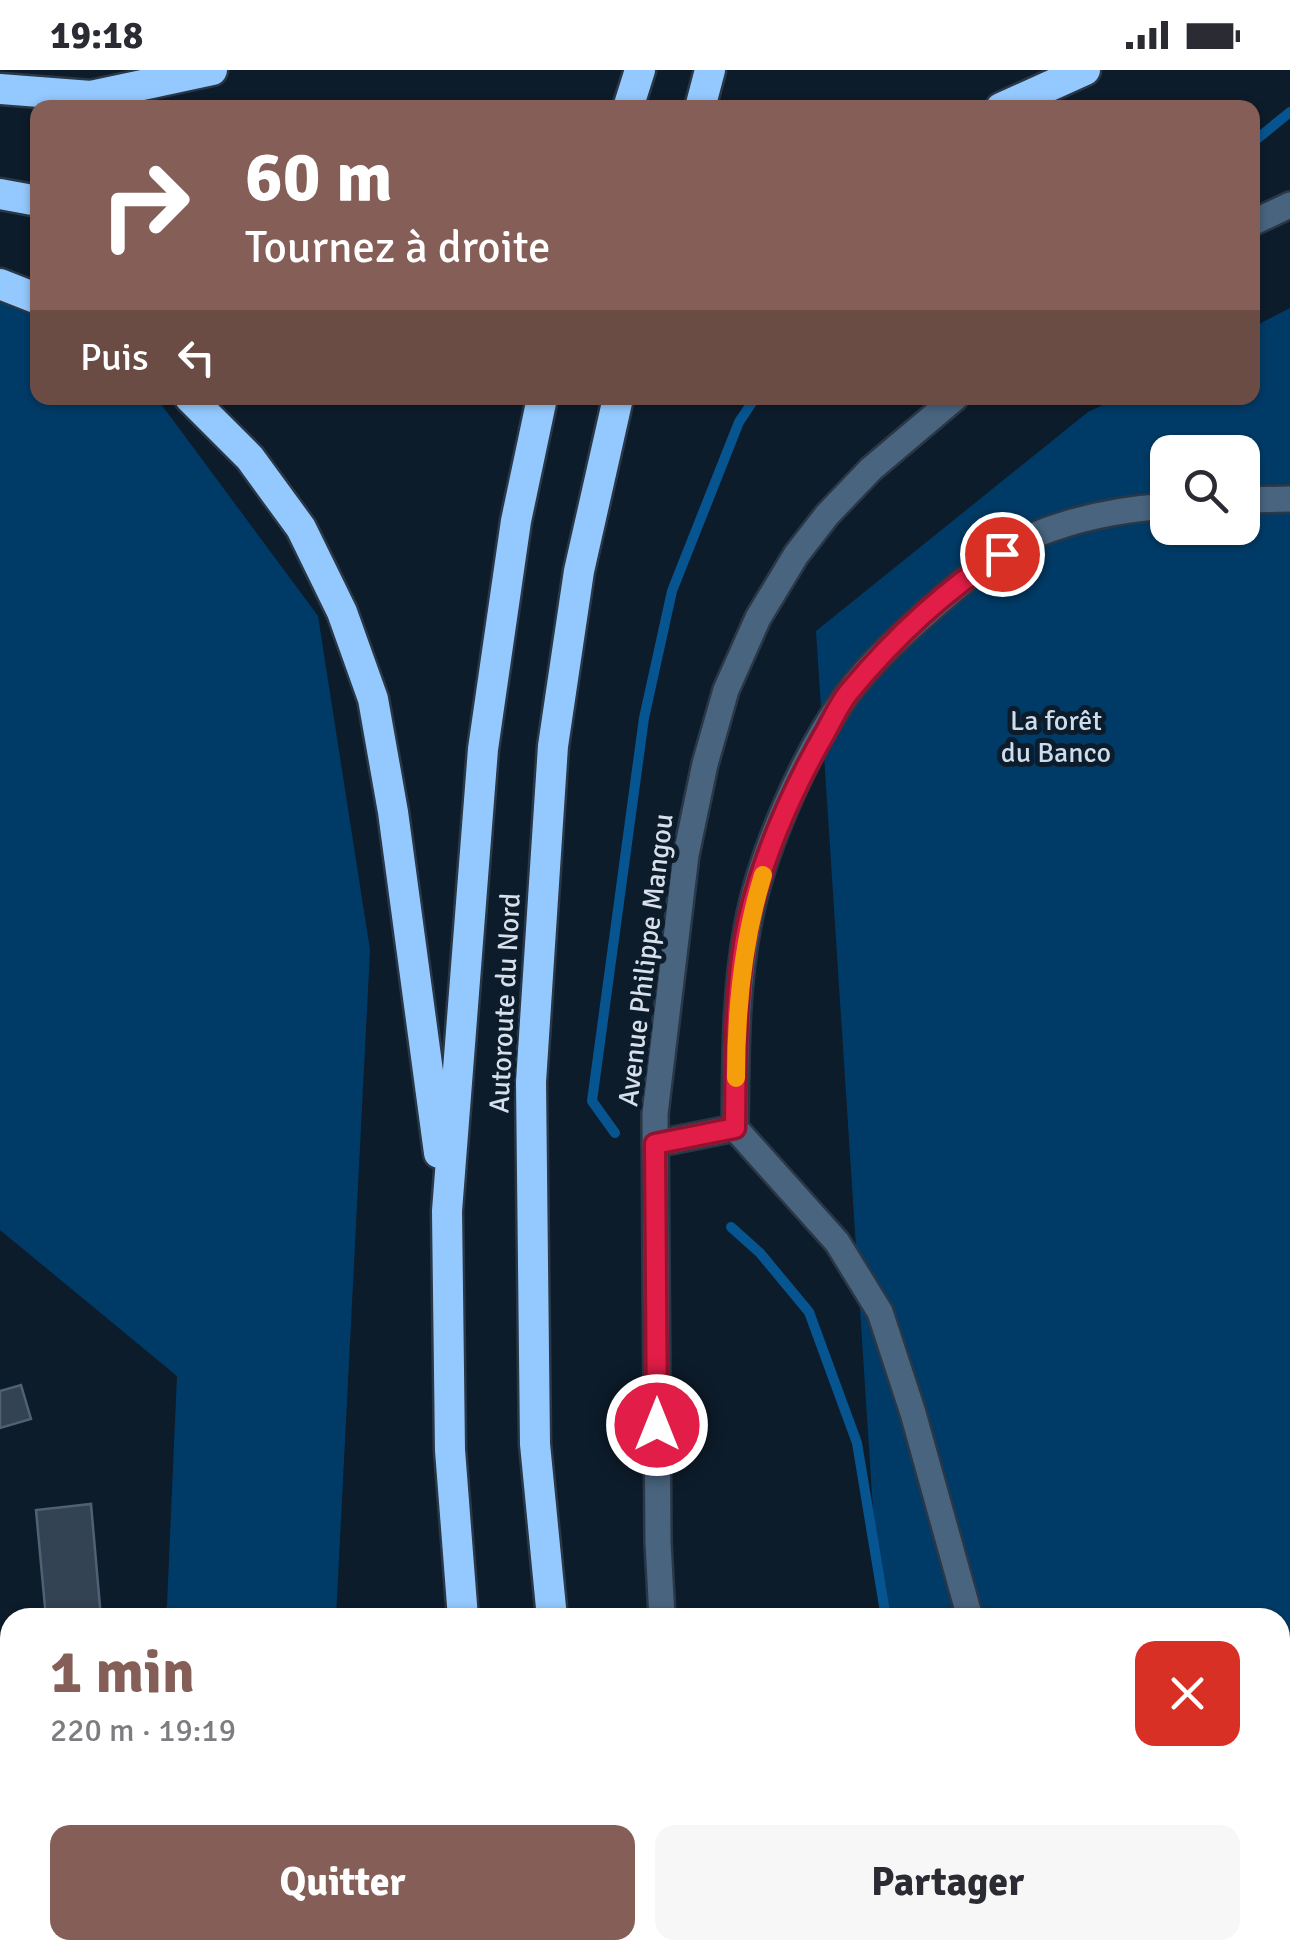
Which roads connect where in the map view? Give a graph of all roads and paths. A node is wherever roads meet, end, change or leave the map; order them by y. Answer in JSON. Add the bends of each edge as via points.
{"nodes":[{"id":1,"x":212,"y":70,"type":"edge"},
{"id":2,"x":640,"y":70,"type":"edge"},
{"id":3,"x":710,"y":70,"type":"edge"},
{"id":4,"x":1085,"y":70,"type":"edge"},
{"id":5,"x":0,"y":89,"type":"edge"},
{"id":6,"x":631,"y":100,"type":"edge"},
{"id":7,"x":702,"y":100,"type":"edge"},
{"id":8,"x":1018,"y":100,"type":"edge"},
{"id":9,"x":0,"y":194,"type":"edge"},
{"id":10,"x":30,"y":199,"type":"edge"},
{"id":11,"x":1290,"y":206,"type":"edge"},
{"id":12,"x":1260,"y":219,"type":"edge"},
{"id":13,"x":0,"y":284,"type":"edge"},
{"id":14,"x":30,"y":296,"type":"edge"},
{"id":15,"x":197,"y":405,"type":"edge"},
{"id":16,"x":541,"y":405,"type":"edge"},
{"id":17,"x":616,"y":405,"type":"edge"},
{"id":18,"x":947,"y":405,"type":"edge"},
{"id":19,"x":1290,"y":499,"type":"edge"},
{"id":20,"x":1260,"y":500,"type":"edge"},
{"id":21,"x":1150,"y":507,"type":"edge"},
{"id":22,"x":735,"y":1128,"type":"junction"},
{"id":23,"x":655,"y":1144,"type":"junction"},
{"id":24,"x":446,"y":1211,"type":"junction"},
{"id":25,"x":462,"y":1608,"type":"edge"},
{"id":26,"x":551,"y":1608,"type":"edge"},
{"id":27,"x":661,"y":1608,"type":"edge"},
{"id":28,"x":967,"y":1608,"type":"edge"}],
"edges":[{"from":1,"to":5,"type":"highway","via":[[91,96]]},
{"from":2,"to":6,"type":"highway"},
{"from":3,"to":7,"type":"highway"},
{"from":4,"to":8,"type":"highway"},
{"from":9,"to":10,"type":"highway"},
{"from":11,"to":12,"type":"street"},
{"from":13,"to":14,"type":"highway"},
{"from":15,"to":24,"type":"highway","via":[[250,458],[301,528],[342,612],[373,699]]},
{"from":16,"to":24,"type":"highway","name":"Autoroute du Nord","via":[[516,521],[483,750]]},
{"from":17,"to":26,"type":"highway","name":"Autoroute du Nord","via":[[579,571],[554,746],[531,1082],[535,1444]]},
{"from":18,"to":23,"type":"street","name":"Avenue Philippe Mangou","via":[[827,515],[758,618],[726,690],[686,855]]},
{"from":19,"to":20,"type":"street"},
{"from":21,"to":22,"type":"street","via":[[1032,536],[973,573],[906,630],[847,694],[798,779],[748,923],[736,1033]]},
{"from":22,"to":23,"type":"street"},
{"from":22,"to":28,"type":"street","via":[[837,1242],[880,1312]]},
{"from":23,"to":27,"type":"street","name":"Avenue Philippe Mangou"},
{"from":24,"to":25,"type":"highway","name":"Autoroute du Nord","via":[[450,1450]]}]}
